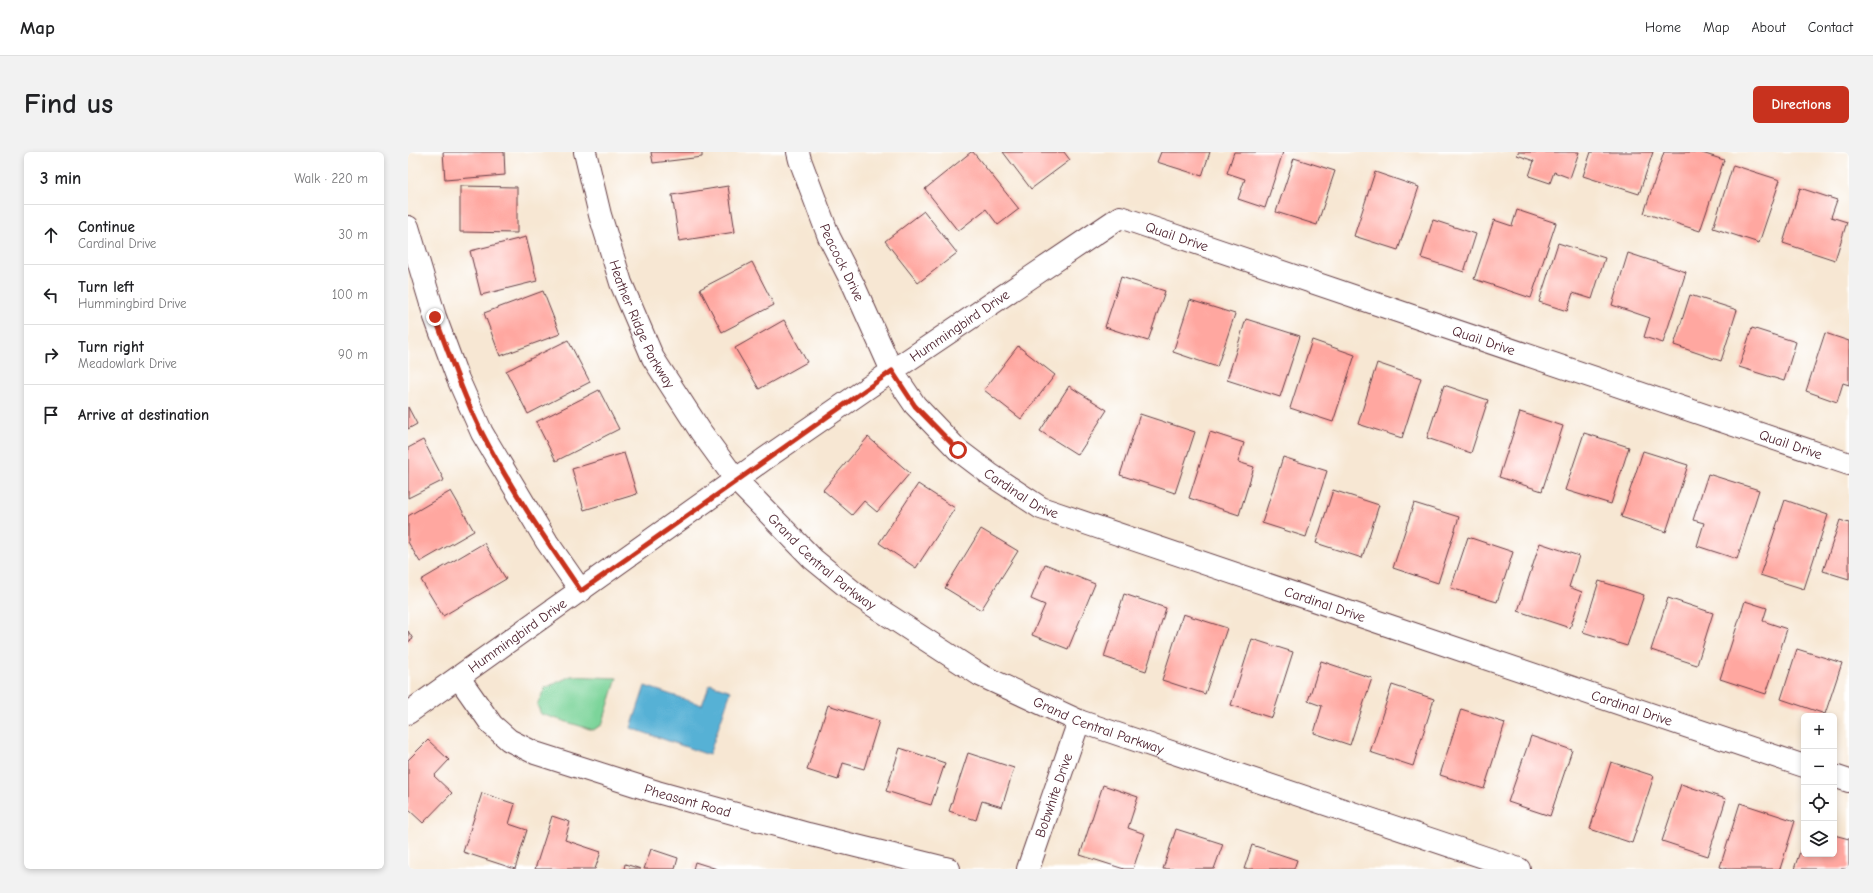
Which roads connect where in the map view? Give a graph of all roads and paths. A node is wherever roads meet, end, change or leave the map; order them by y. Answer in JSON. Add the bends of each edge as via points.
{"nodes":[{"id":1,"x":585,"y":152,"type":"edge"},
{"id":2,"x":798,"y":152,"type":"edge"},
{"id":3,"x":1120,"y":217,"type":"joint"},
{"id":4,"x":408,"y":227,"type":"edge"},
{"id":5,"x":892,"y":371,"type":"junction"},
{"id":6,"x":1849,"y":464,"type":"edge"},
{"id":7,"x":736,"y":480,"type":"junction"},
{"id":8,"x":581,"y":591,"type":"junction"},
{"id":9,"x":459,"y":678,"type":"junction"},
{"id":10,"x":408,"y":713,"type":"edge"},
{"id":11,"x":1079,"y":721,"type":"junction"},
{"id":12,"x":1801,"y":765,"type":"edge"},
{"id":13,"x":1837,"y":777,"type":"edge"},
{"id":14,"x":1849,"y":781,"type":"edge"},
{"id":15,"x":949,"y":869,"type":"edge"},
{"id":16,"x":1028,"y":869,"type":"edge"},
{"id":17,"x":1518,"y":869,"type":"edge"}],
"edges":[{"from":1,"to":7,"type":"street","name":"Heather Ridge Parkway","via":[[600,215],[621,283],[653,358]]},
{"from":2,"to":5,"type":"street","name":"Peacock Drive","via":[[829,237]]},
{"from":3,"to":5,"type":"street","name":"Hummingbird Drive"},
{"from":3,"to":6,"type":"street","name":"Quail Drive"},
{"from":4,"to":8,"type":"street","via":[[435,317],[482,433],[540,530]]},
{"from":5,"to":7,"type":"street","name":"Hummingbird Drive"},
{"from":5,"to":12,"type":"street","name":"Cardinal Drive","via":[[915,406],[958,450],[990,475],[1041,508]]},
{"from":7,"to":8,"type":"street","name":"Hummingbird Drive"},
{"from":7,"to":11,"type":"street","name":"Grand Central Parkway","via":[[813,559],[858,595],[980,675]]},
{"from":8,"to":9,"type":"street","name":"Hummingbird Drive"},
{"from":9,"to":10,"type":"street","name":"Hummingbird Drive"},
{"from":9,"to":15,"type":"street","name":"Pheasant Road","via":[[492,725],[509,740],[535,753],[657,792],[808,834]]},
{"from":11,"to":16,"type":"street","name":"Bobwhite Drive"},
{"from":11,"to":17,"type":"street","name":"Grand Central Parkway"},
{"from":13,"to":14,"type":"street"}]}
